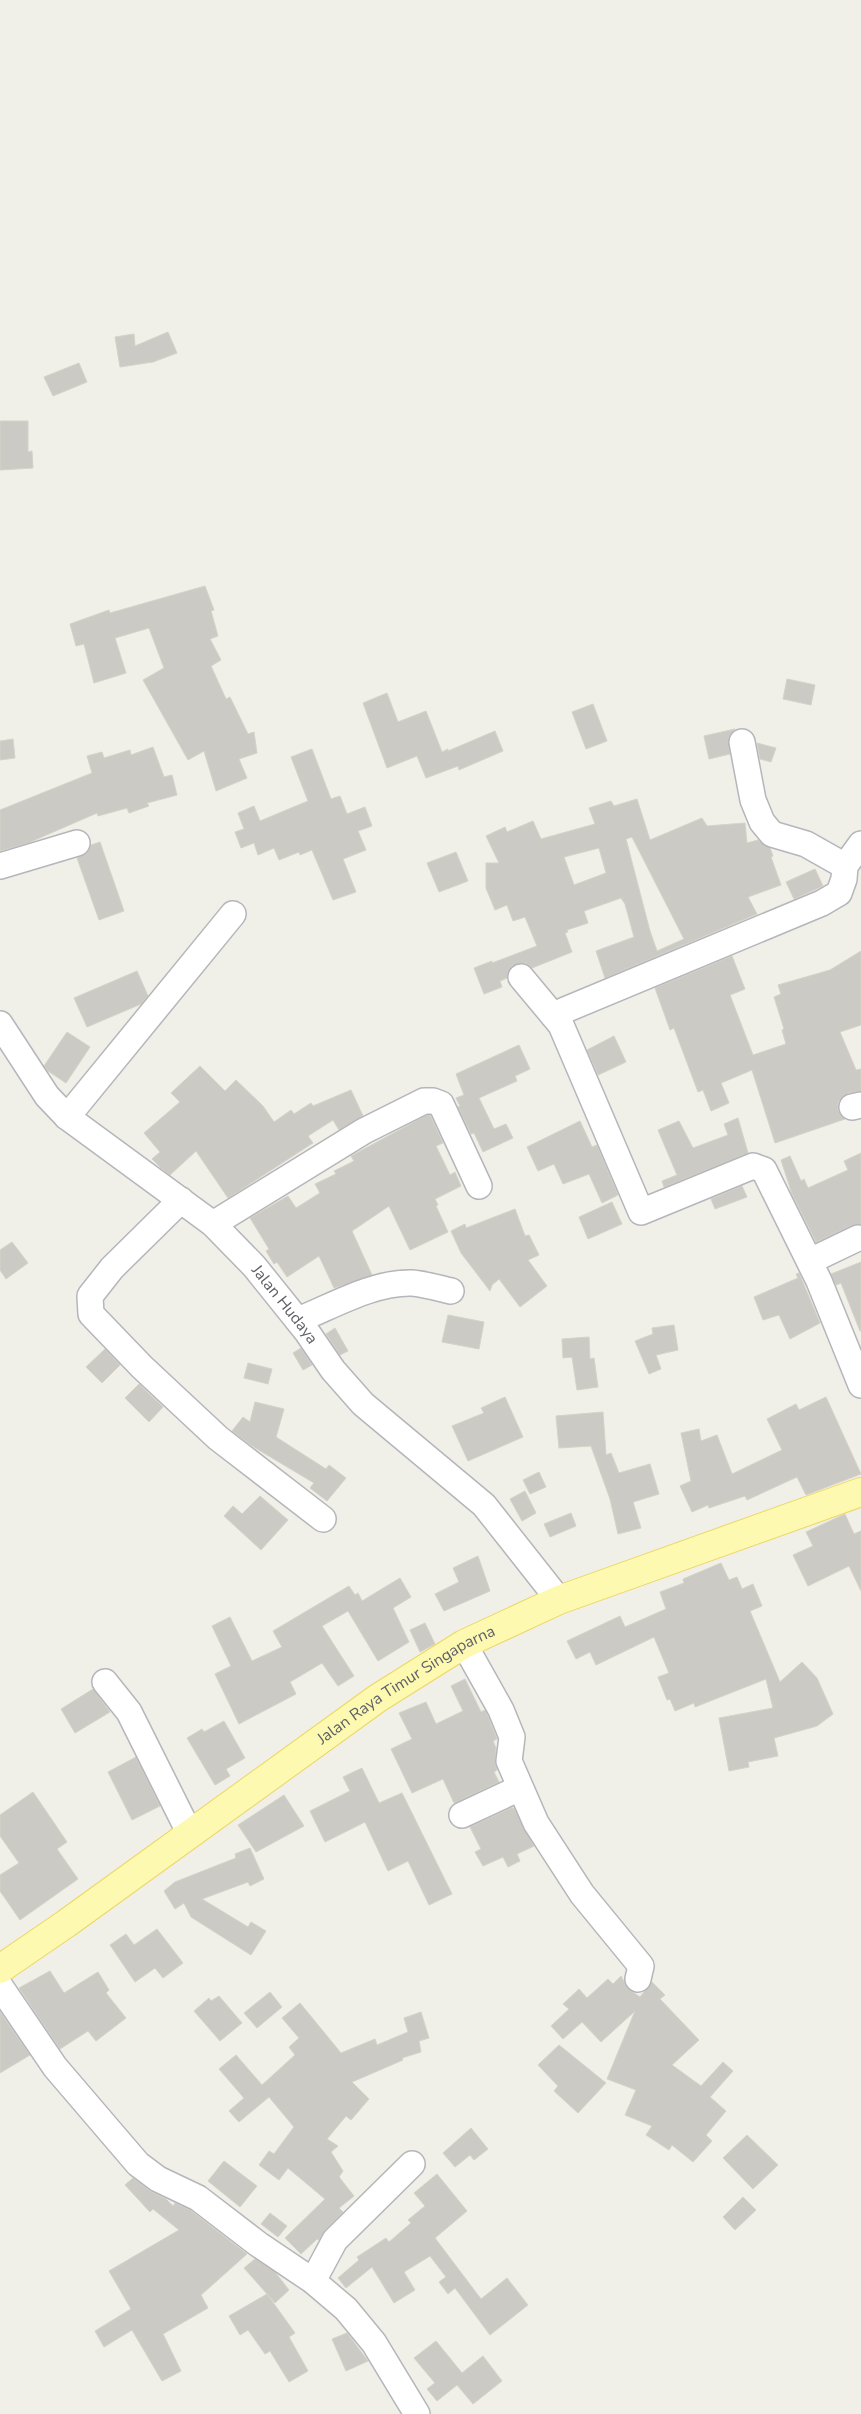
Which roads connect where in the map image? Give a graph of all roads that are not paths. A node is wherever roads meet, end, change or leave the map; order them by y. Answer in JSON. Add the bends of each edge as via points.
{"nodes":[{"id":1,"x":742,"y":742,"type":"dead end"},
{"id":2,"x":77,"y":843,"type":"dead end"},
{"id":3,"x":861,"y":844,"type":"edge"},
{"id":4,"x":0,"y":866,"type":"edge"},
{"id":5,"x":844,"y":866,"type":"junction"},
{"id":6,"x":233,"y":914,"type":"dead end"},
{"id":7,"x":521,"y":977,"type":"dead end"},
{"id":8,"x":553,"y":1015,"type":"junction"},
{"id":9,"x":0,"y":1024,"type":"edge"},
{"id":10,"x":67,"y":1118,"type":"junction"},
{"id":11,"x":479,"y":1186,"type":"dead end"},
{"id":12,"x":181,"y":1200,"type":"junction"},
{"id":13,"x":213,"y":1224,"type":"junction"},
{"id":14,"x":858,"y":1238,"type":"dead end"},
{"id":15,"x":810,"y":1261,"type":"junction"},
{"id":16,"x":833,"y":1282,"type":"dead end"},
{"id":17,"x":450,"y":1291,"type":"dead end"},
{"id":18,"x":298,"y":1320,"type":"junction"},
{"id":19,"x":861,"y":1346,"type":"edge"},
{"id":20,"x":861,"y":1385,"type":"edge"},
{"id":21,"x":861,"y":1492,"type":"edge"},
{"id":22,"x":323,"y":1518,"type":"dead end"},
{"id":23,"x":551,"y":1603,"type":"junction"},
{"id":24,"x":464,"y":1644,"type":"junction"},
{"id":25,"x":105,"y":1682,"type":"dead end"},
{"id":26,"x":520,"y":1788,"type":"junction"},
{"id":27,"x":462,"y":1816,"type":"dead end"},
{"id":28,"x":190,"y":1834,"type":"junction"},
{"id":29,"x":0,"y":1969,"type":"edge"},
{"id":30,"x":638,"y":1979,"type":"dead end"},
{"id":31,"x":0,"y":1986,"type":"edge"},
{"id":32,"x":412,"y":2164,"type":"dead end"},
{"id":33,"x":314,"y":2281,"type":"junction"},
{"id":34,"x":417,"y":2414,"type":"edge"}],
"edges":[{"from":1,"to":5,"type":"street","via":[[753,800],[762,822],[772,834],[806,844]]},
{"from":2,"to":4,"type":"street"},
{"from":3,"to":5,"type":"street"},
{"from":5,"to":8,"type":"street","via":[[839,893],[822,904]]},
{"from":6,"to":10,"type":"street"},
{"from":7,"to":8,"type":"street"},
{"from":8,"to":15,"type":"street","via":[[580,1067],[641,1212],[753,1166],[760,1167]]},
{"from":9,"to":10,"type":"street","name":"Jalan Hudaya","via":[[47,1096]]},
{"from":10,"to":12,"type":"street","name":"Jalan Hudaya"},
{"from":11,"to":13,"type":"street","via":[[441,1104],[424,1101],[364,1131]]},
{"from":12,"to":13,"type":"street","name":"Jalan Hudaya"},
{"from":12,"to":22,"type":"street","via":[[112,1268],[90,1296],[91,1314],[218,1438]]},
{"from":13,"to":18,"type":"street","name":"Jalan Hudaya","via":[[254,1266]]},
{"from":14,"to":15,"type":"street"},
{"from":15,"to":20,"type":"street"},
{"from":16,"to":19,"type":"street"},
{"from":17,"to":18,"type":"street","via":[[414,1283],[380,1287]]},
{"from":18,"to":23,"type":"street","name":"Jalan Hudaya","via":[[333,1370],[363,1404],[484,1505]]},
{"from":21,"to":23,"type":"main road","name":"Jalan Raya Timur Singaparna"},
{"from":23,"to":24,"type":"main road","name":"Jalan Raya Timur Singaparna"},
{"from":24,"to":26,"type":"street","via":[[505,1719],[512,1737],[509,1761]]},
{"from":24,"to":28,"type":"main road","name":"Jalan Raya Timur Singaparna","via":[[378,1698]]},
{"from":25,"to":28,"type":"street","via":[[129,1712]]},
{"from":26,"to":27,"type":"street"},
{"from":26,"to":30,"type":"street","via":[[536,1823],[582,1894],[641,1966]]},
{"from":28,"to":29,"type":"main road","name":"Jalan Raya Timur Singaparna"},
{"from":31,"to":33,"type":"street","via":[[55,2067],[138,2164],[158,2179],[198,2198]]},
{"from":32,"to":33,"type":"street","via":[[340,2234]]},
{"from":33,"to":34,"type":"street","via":[[346,2309],[374,2343]]}]}
